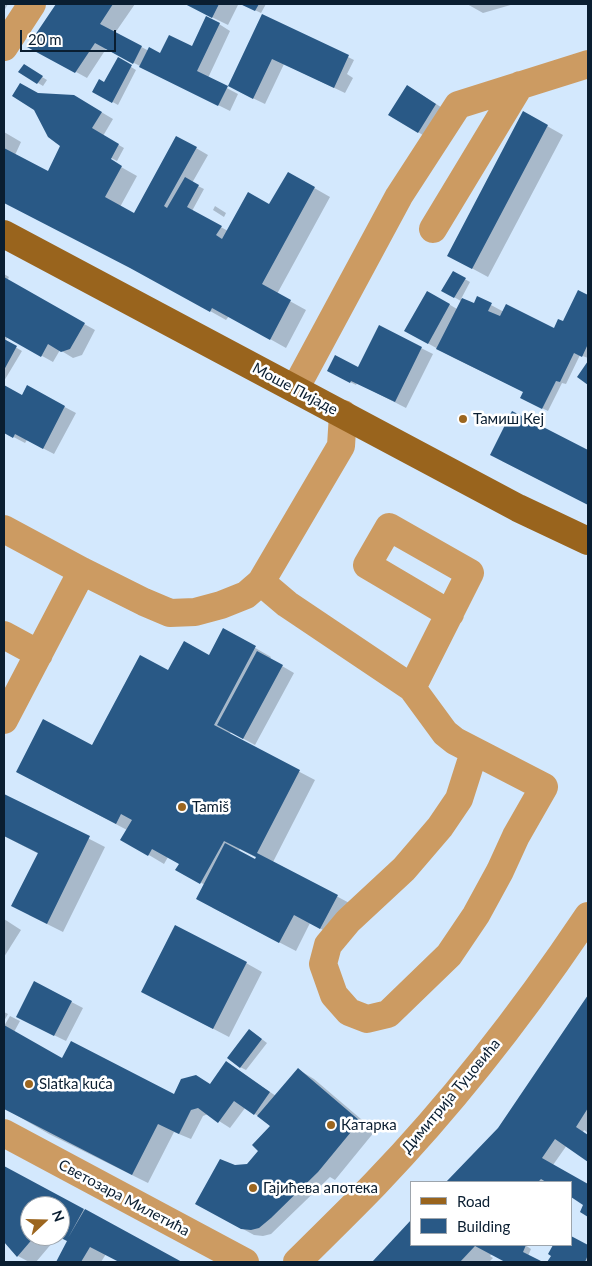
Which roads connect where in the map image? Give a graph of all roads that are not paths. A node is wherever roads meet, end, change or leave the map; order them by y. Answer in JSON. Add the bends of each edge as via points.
{"nodes":[{"id":1,"x":32,"y":4,"type":"edge"},
{"id":2,"x":4,"y":47,"type":"edge"},
{"id":3,"x":588,"y":64,"type":"edge"},
{"id":4,"x":520,"y":85,"type":"junction"},
{"id":5,"x":433,"y":229,"type":"dead end"},
{"id":6,"x":4,"y":234,"type":"edge"},
{"id":7,"x":295,"y":389,"type":"junction"},
{"id":8,"x":343,"y":414,"type":"junction"},
{"id":9,"x":4,"y":529,"type":"edge"},
{"id":10,"x":588,"y":541,"type":"edge"},
{"id":11,"x":82,"y":572,"type":"junction"},
{"id":12,"x":261,"y":582,"type":"junction"},
{"id":13,"x":450,"y":614,"type":"dead end"},
{"id":14,"x":4,"y":635,"type":"edge"},
{"id":15,"x":39,"y":654,"type":"junction"},
{"id":16,"x":412,"y":688,"type":"junction"},
{"id":17,"x":4,"y":720,"type":"edge"},
{"id":18,"x":474,"y":752,"type":"junction"},
{"id":19,"x":588,"y":916,"type":"edge"},
{"id":20,"x":4,"y":1134,"type":"edge"},
{"id":21,"x":245,"y":1262,"type":"edge"},
{"id":22,"x":297,"y":1262,"type":"edge"}],
"edges":[{"from":1,"to":2,"type":"street"},
{"from":3,"to":4,"type":"street"},
{"from":4,"to":5,"type":"street"},
{"from":4,"to":7,"type":"street","via":[[458,105],[399,196]]},
{"from":6,"to":7,"type":"main road","name":"Моше Пијаде"},
{"from":7,"to":8,"type":"main road","name":"Моше Пијаде"},
{"from":8,"to":10,"type":"main road","name":"Моше Пијаде","via":[[518,508]]},
{"from":8,"to":12,"type":"street","via":[[341,446]]},
{"from":9,"to":11,"type":"street"},
{"from":11,"to":12,"type":"street","via":[[170,612],[195,612],[221,605],[246,595]]},
{"from":11,"to":15,"type":"street"},
{"from":12,"to":16,"type":"street","via":[[287,604]]},
{"from":13,"to":16,"type":"street"},
{"from":14,"to":15,"type":"street"},
{"from":15,"to":17,"type":"street"},
{"from":16,"to":18,"type":"street","via":[[445,733]]},
{"from":18,"to":18,"type":"street","via":[[459,798],[440,827],[404,869],[348,921],[328,945],[323,964],[334,995],[349,1012],[367,1019],[388,1014],[449,955],[476,915],[544,788]]},
{"from":19,"to":22,"type":"street","name":"Димитрија Туцовића","via":[[540,986],[438,1113],[376,1183]]},
{"from":20,"to":21,"type":"street","name":"Светозара Милетића"}]}
